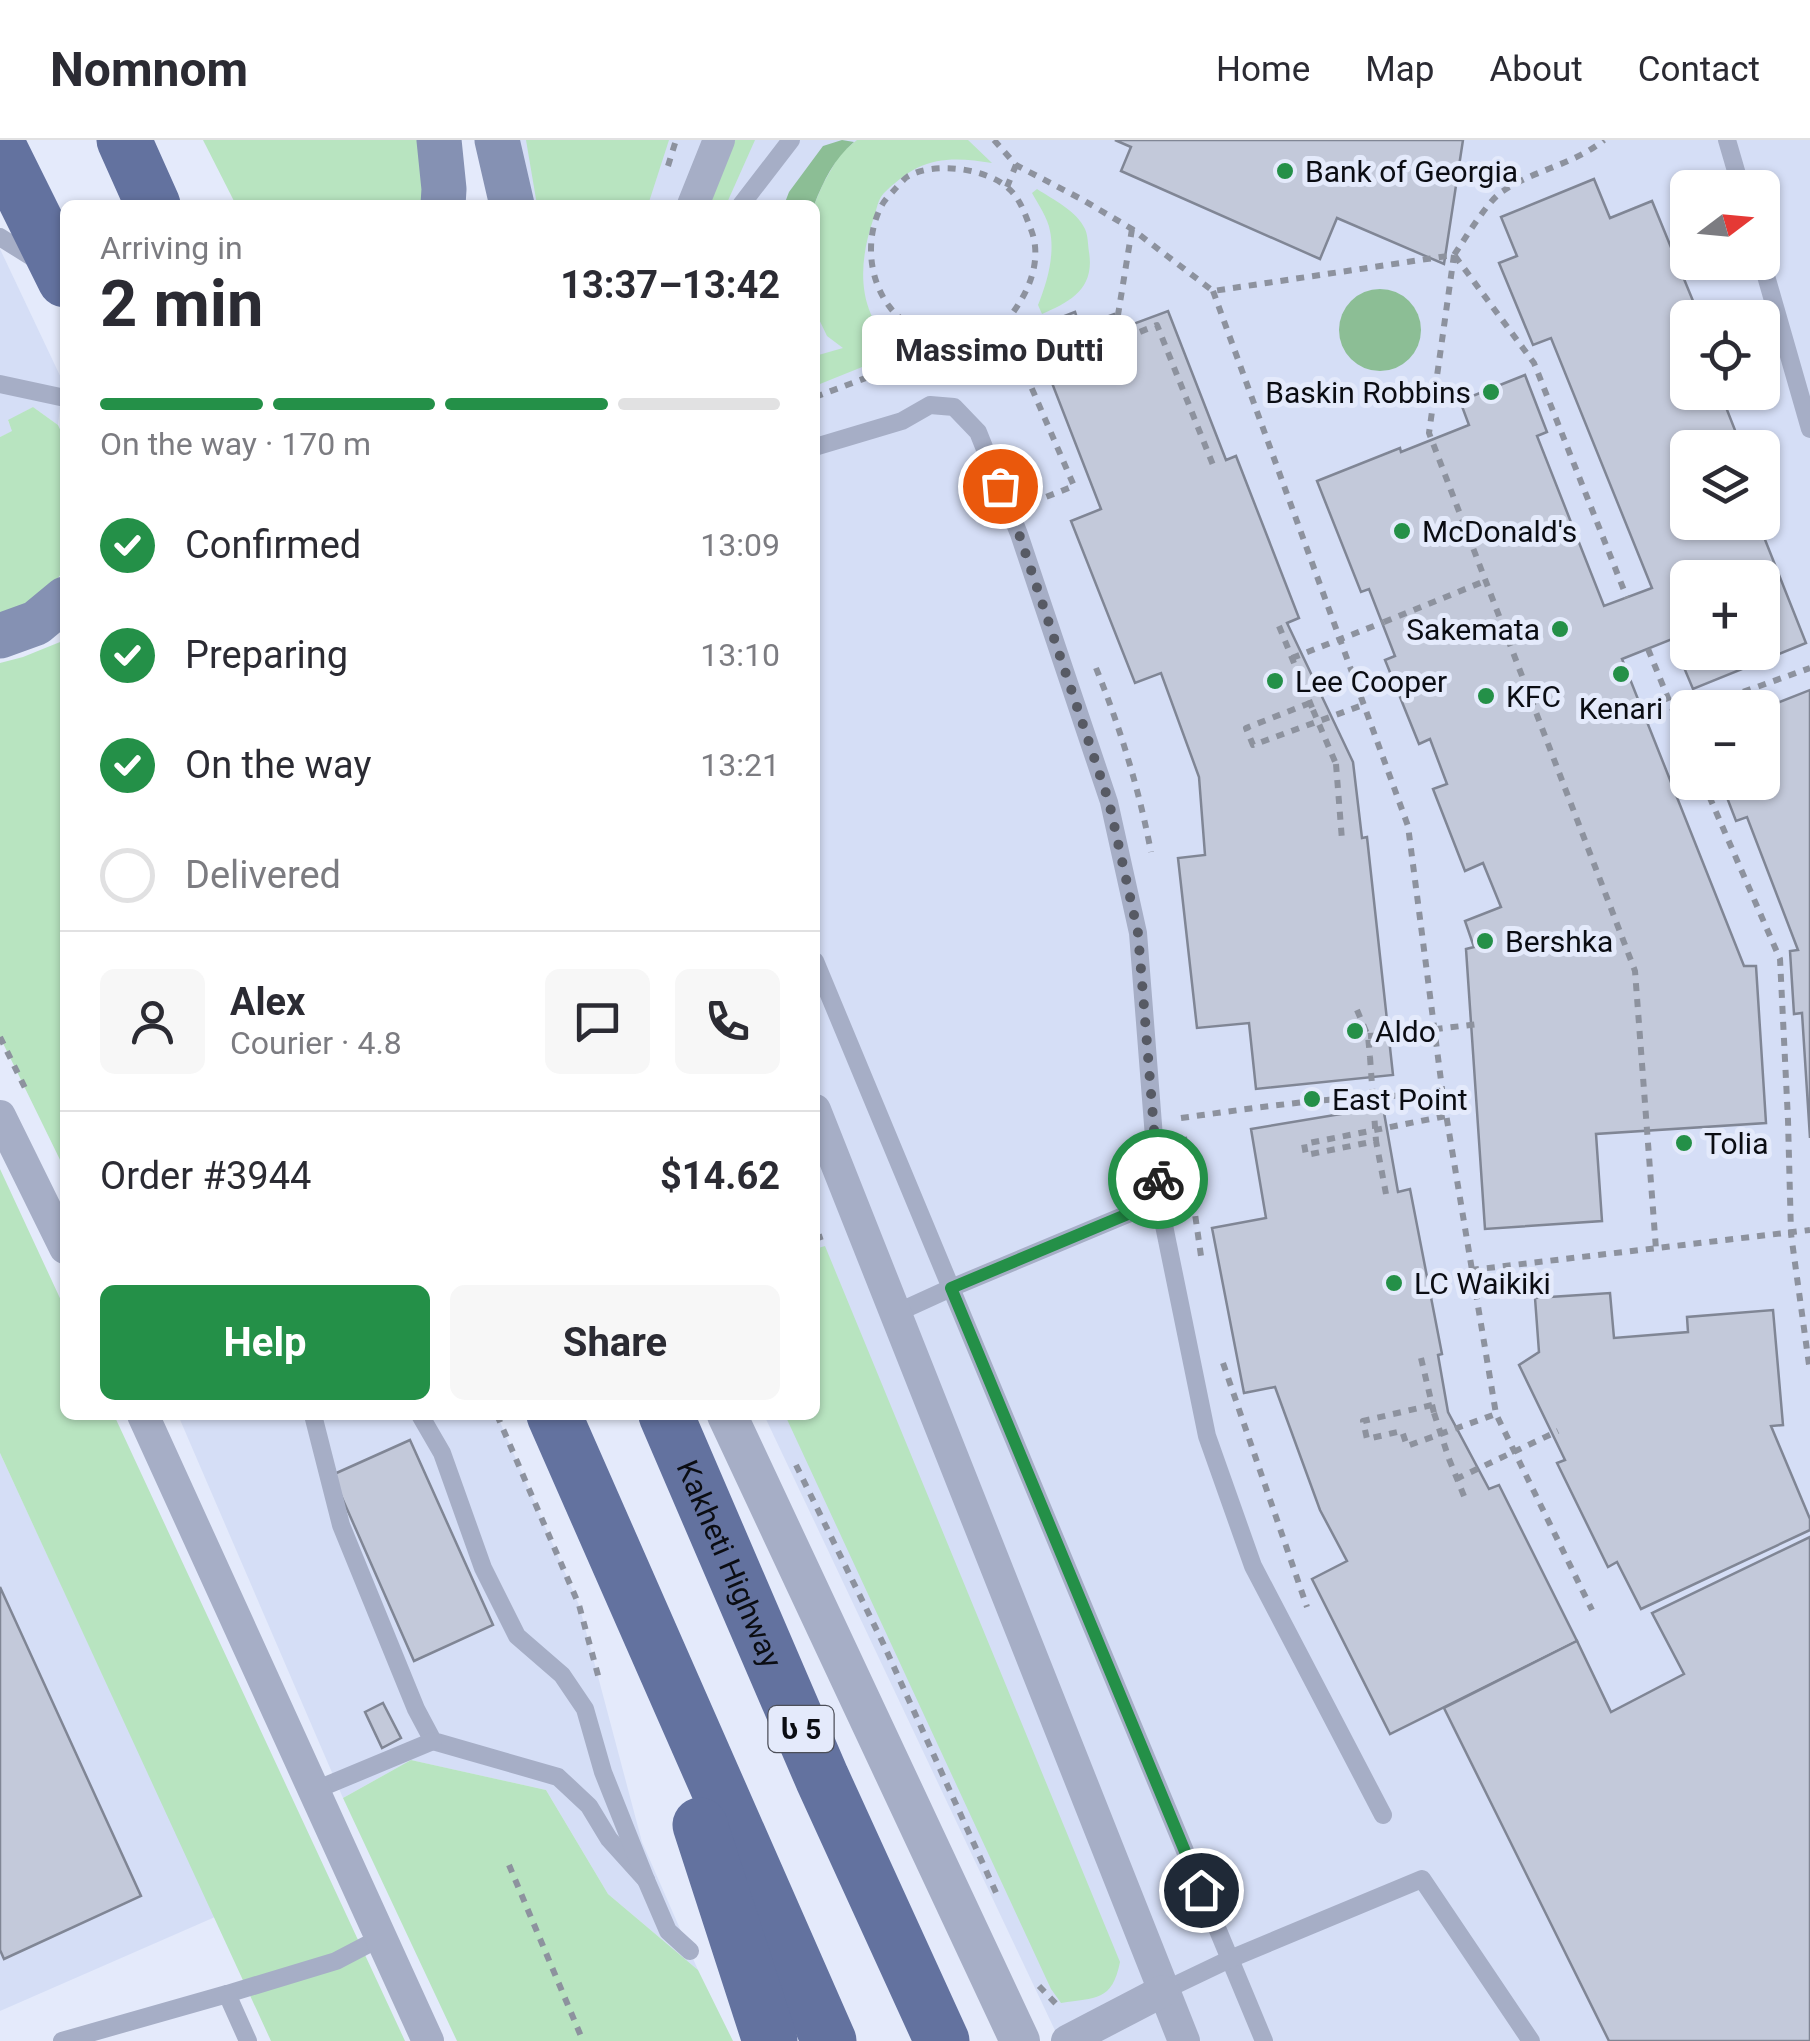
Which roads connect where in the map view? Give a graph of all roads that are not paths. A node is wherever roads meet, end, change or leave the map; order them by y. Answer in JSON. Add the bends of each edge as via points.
{"nodes":[{"id":1,"x":439,"y":140,"type":"edge"},
{"id":2,"x":497,"y":140,"type":"edge"},
{"id":3,"x":696,"y":140,"type":"edge"},
{"id":4,"x":719,"y":140,"type":"edge"},
{"id":5,"x":791,"y":140,"type":"edge"},
{"id":6,"x":1727,"y":140,"type":"edge"},
{"id":7,"x":0,"y":149,"type":"edge"},
{"id":8,"x":1735,"y":170,"type":"edge"},
{"id":9,"x":443,"y":200,"type":"edge"},
{"id":10,"x":511,"y":200,"type":"edge"},
{"id":11,"x":684,"y":200,"type":"edge"},
{"id":12,"x":695,"y":200,"type":"edge"},
{"id":13,"x":744,"y":200,"type":"edge"},
{"id":14,"x":0,"y":237,"type":"edge"},
{"id":15,"x":60,"y":271,"type":"edge"},
{"id":16,"x":60,"y":276,"type":"edge"},
{"id":17,"x":1767,"y":280,"type":"edge"},
{"id":18,"x":0,"y":384,"type":"edge"},
{"id":19,"x":60,"y":397,"type":"edge"},
{"id":20,"x":1810,"y":430,"type":"edge"},
{"id":21,"x":820,"y":445,"type":"edge"},
{"id":22,"x":60,"y":603,"type":"edge"},
{"id":23,"x":0,"y":636,"type":"edge"},
{"id":24,"x":820,"y":973,"type":"edge"},
{"id":25,"x":0,"y":1116,"type":"edge"},
{"id":26,"x":820,"y":1123,"type":"edge"},
{"id":27,"x":1159,"y":1201,"type":"junction"},
{"id":28,"x":60,"y":1238,"type":"edge"},
{"id":29,"x":951,"y":1288,"type":"junction"},
{"id":30,"x":894,"y":1314,"type":"junction"},
{"id":31,"x":144,"y":1420,"type":"edge"},
{"id":32,"x":313,"y":1420,"type":"edge"},
{"id":33,"x":423,"y":1420,"type":"edge"},
{"id":34,"x":556,"y":1420,"type":"edge"},
{"id":35,"x":668,"y":1420,"type":"edge"},
{"id":36,"x":739,"y":1426,"type":"edge"},
{"id":37,"x":604,"y":1532,"type":"junction"},
{"id":38,"x":433,"y":1741,"type":"junction"},
{"id":39,"x":312,"y":1791,"type":"junction"},
{"id":40,"x":1383,"y":1814,"type":"dead end"},
{"id":41,"x":646,"y":1880,"type":"junction"},
{"id":42,"x":380,"y":1938,"type":"junction"},
{"id":43,"x":690,"y":1952,"type":"dead end"},
{"id":44,"x":1230,"y":1959,"type":"junction"},
{"id":45,"x":1163,"y":1991,"type":"junction"},
{"id":46,"x":227,"y":1994,"type":"junction"},
{"id":47,"x":1068,"y":2025,"type":"edge"},
{"id":48,"x":62,"y":2041,"type":"edge"},
{"id":49,"x":248,"y":2041,"type":"edge"},
{"id":50,"x":428,"y":2041,"type":"edge"},
{"id":51,"x":770,"y":2041,"type":"edge"},
{"id":52,"x":829,"y":2041,"type":"edge"},
{"id":53,"x":942,"y":2041,"type":"edge"},
{"id":54,"x":1020,"y":2041,"type":"edge"},
{"id":55,"x":1184,"y":2041,"type":"edge"},
{"id":56,"x":1264,"y":2041,"type":"edge"},
{"id":57,"x":1532,"y":2041,"type":"edge"}],
"edges":[{"from":1,"to":9,"type":"main road"},
{"from":2,"to":10,"type":"main road"},
{"from":3,"to":11,"type":"street"},
{"from":4,"to":12,"type":"street"},
{"from":5,"to":13,"type":"lane"},
{"from":6,"to":8,"type":"lane"},
{"from":7,"to":15,"type":"highway"},
{"from":14,"to":16,"type":"lane"},
{"from":17,"to":20,"type":"lane"},
{"from":18,"to":19,"type":"lane"},
{"from":21,"to":27,"type":"lane","via":[[930,405],[954,407],[978,432],[1109,802],[1138,933]]},
{"from":22,"to":23,"type":"main road","via":[[36,624]]},
{"from":24,"to":29,"type":"lane"},
{"from":25,"to":28,"type":"street"},
{"from":26,"to":30,"type":"street"},
{"from":27,"to":29,"type":"lane"},
{"from":27,"to":40,"type":"lane","via":[[1207,1436],[1253,1566]]},
{"from":29,"to":30,"type":"lane"},
{"from":29,"to":44,"type":"lane"},
{"from":30,"to":45,"type":"street"},
{"from":31,"to":39,"type":"street"},
{"from":32,"to":38,"type":"lane","via":[[341,1524]]},
{"from":33,"to":41,"type":"lane","via":[[518,1636],[562,1675],[584,1709]]},
{"from":34,"to":37,"type":"highway"},
{"from":35,"to":53,"type":"highway","name":"Kakheti Highway","number":"ს 5"},
{"from":36,"to":54,"type":"street"},
{"from":37,"to":51,"type":"highway"},
{"from":37,"to":52,"type":"highway"},
{"from":38,"to":39,"type":"lane"},
{"from":38,"to":41,"type":"lane","via":[[558,1777]]},
{"from":39,"to":42,"type":"street"},
{"from":41,"to":43,"type":"lane","via":[[668,1931]]},
{"from":42,"to":46,"type":"lane","via":[[336,1960]]},
{"from":42,"to":50,"type":"street"},
{"from":44,"to":45,"type":"lane"},
{"from":44,"to":56,"type":"lane"},
{"from":44,"to":57,"type":"lane","via":[[1422,1880]]},
{"from":45,"to":47,"type":"street"},
{"from":45,"to":55,"type":"street"},
{"from":46,"to":48,"type":"lane"},
{"from":46,"to":49,"type":"lane"}]}
